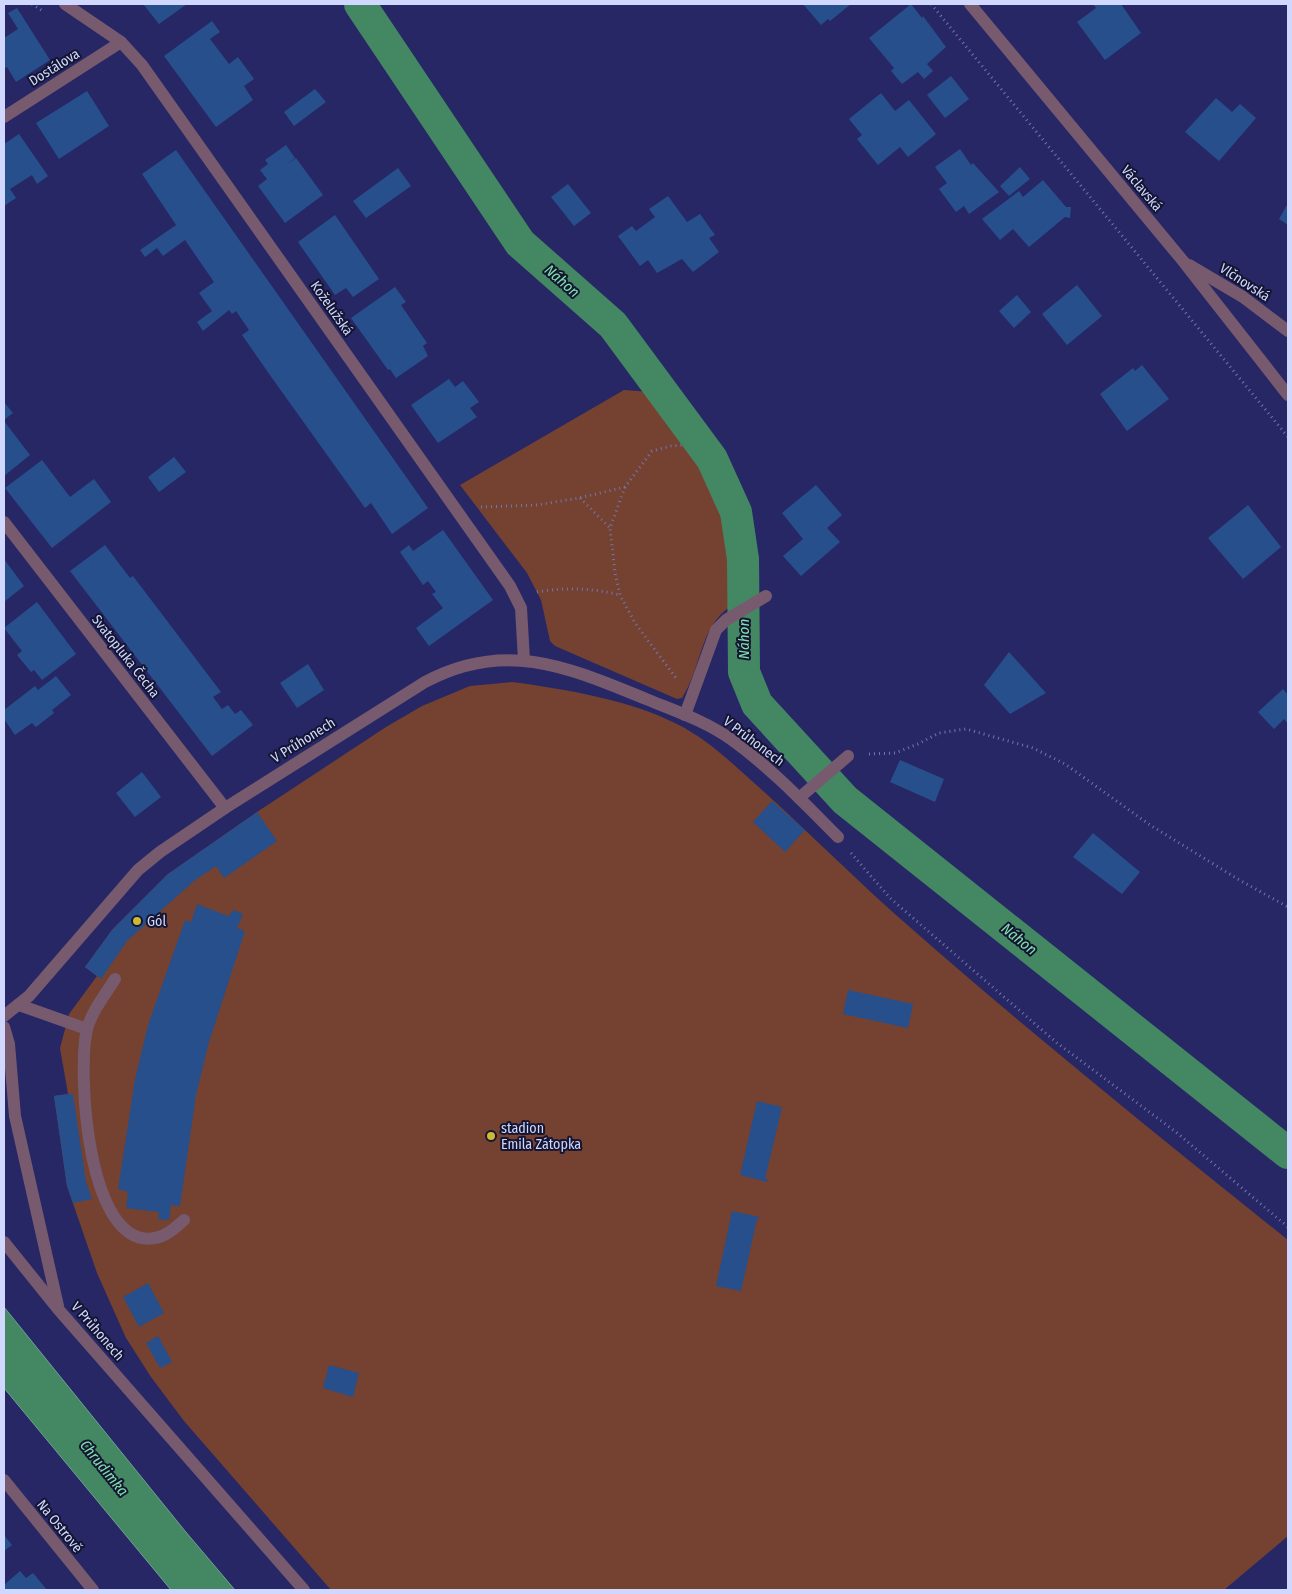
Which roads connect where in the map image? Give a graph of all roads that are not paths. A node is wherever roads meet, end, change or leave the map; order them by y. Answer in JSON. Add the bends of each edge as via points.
{"nodes":[{"id":1,"x":65,"y":4,"type":"edge"},
{"id":2,"x":970,"y":4,"type":"edge"},
{"id":3,"x":121,"y":42,"type":"junction"},
{"id":4,"x":4,"y":117,"type":"edge"},
{"id":5,"x":1183,"y":261,"type":"junction"},
{"id":6,"x":1288,"y":331,"type":"edge"},
{"id":7,"x":1288,"y":395,"type":"edge"},
{"id":8,"x":4,"y":522,"type":"edge"},
{"id":9,"x":766,"y":596,"type":"dead end"},
{"id":10,"x":524,"y":660,"type":"junction"},
{"id":11,"x":685,"y":715,"type":"junction"},
{"id":12,"x":848,"y":756,"type":"road end"},
{"id":13,"x":799,"y":798,"type":"junction"},
{"id":14,"x":225,"y":808,"type":"junction"},
{"id":15,"x":838,"y":837,"type":"road end"},
{"id":16,"x":115,"y":979,"type":"dead end"},
{"id":17,"x":19,"y":1005,"type":"junction"},
{"id":18,"x":4,"y":1016,"type":"edge"},
{"id":19,"x":4,"y":1027,"type":"edge"},
{"id":20,"x":87,"y":1029,"type":"junction"},
{"id":21,"x":184,"y":1220,"type":"dead end"},
{"id":22,"x":4,"y":1242,"type":"edge"},
{"id":23,"x":58,"y":1309,"type":"junction"},
{"id":24,"x":4,"y":1480,"type":"edge"},
{"id":25,"x":93,"y":1590,"type":"edge"},
{"id":26,"x":304,"y":1590,"type":"edge"}],
"edges":[{"from":1,"to":3,"type":"street","name":"Koželužská"},
{"from":2,"to":5,"type":"street","name":"Václavská"},
{"from":3,"to":4,"type":"street","name":"Dostálova"},
{"from":3,"to":10,"type":"street","name":"Koželužská","via":[[142,65],[510,586],[521,608]]},
{"from":5,"to":6,"type":"street","name":"Vlčnovská","via":[[1243,297]]},
{"from":5,"to":7,"type":"street","name":"Václavská"},
{"from":8,"to":14,"type":"street","name":"Svatopluka Čecha"},
{"from":9,"to":11,"type":"street","via":[[726,620],[711,639]]},
{"from":10,"to":11,"type":"street","name":"V Průhonech","via":[[596,679]]},
{"from":10,"to":14,"type":"street","name":"V Průhonech","via":[[496,659],[449,669]]},
{"from":11,"to":13,"type":"street","name":"V Průhonech","via":[[730,738]]},
{"from":12,"to":13,"type":"street"},
{"from":13,"to":15,"type":"street","name":"V Průhonech"},
{"from":14,"to":17,"type":"street","name":"V Průhonech","via":[[138,870]]},
{"from":16,"to":20,"type":"street","via":[[95,1009]]},
{"from":17,"to":18,"type":"street","name":"V Průhonech"},
{"from":17,"to":20,"type":"street"},
{"from":19,"to":23,"type":"street","name":"V Průhonech","via":[[9,1044],[12,1097],[20,1142]]},
{"from":20,"to":21,"type":"street","via":[[85,1085],[88,1128],[106,1205],[125,1230],[140,1237],[155,1238],[170,1232]]},
{"from":22,"to":23,"type":"street"},
{"from":23,"to":26,"type":"street","name":"V Průhonech"},
{"from":24,"to":25,"type":"street","name":"Na Ostrově"}]}
